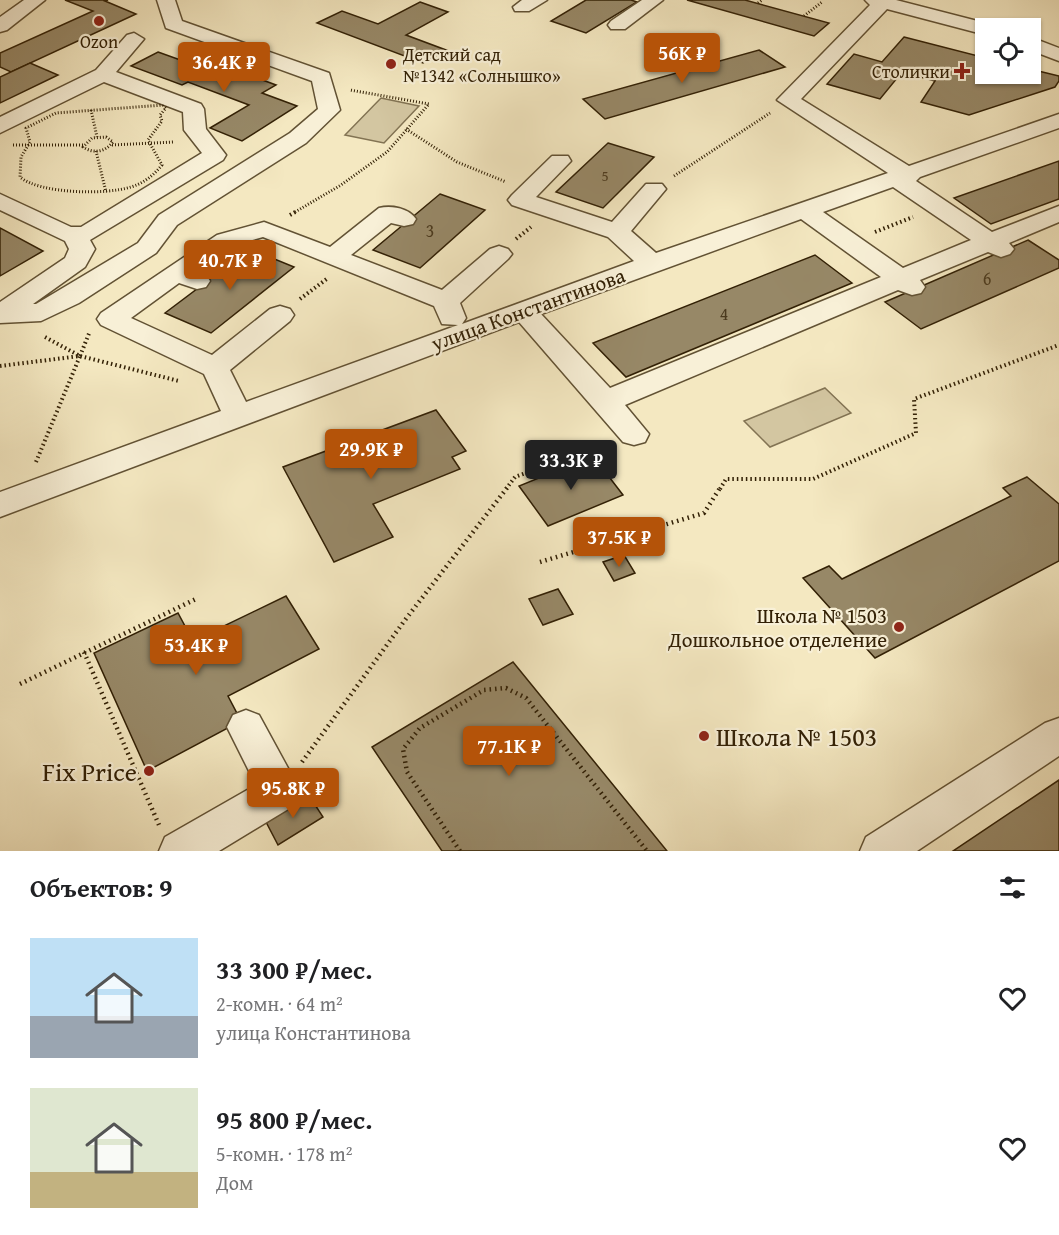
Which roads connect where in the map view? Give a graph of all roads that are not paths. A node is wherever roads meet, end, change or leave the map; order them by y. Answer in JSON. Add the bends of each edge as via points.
{"nodes":[{"id":1,"x":36,"y":0,"type":"edge"},
{"id":2,"x":166,"y":0,"type":"edge"},
{"id":3,"x":654,"y":0,"type":"edge"},
{"id":4,"x":878,"y":1,"type":"edge"},
{"id":5,"x":618,"y":25,"type":"dead end"},
{"id":6,"x":0,"y":26,"type":"edge"},
{"id":7,"x":975,"y":26,"type":"edge"},
{"id":8,"x":134,"y":39,"type":"dead end"},
{"id":9,"x":1041,"y":48,"type":"edge"},
{"id":10,"x":1059,"y":55,"type":"edge"},
{"id":11,"x":94,"y":78,"type":"junction"},
{"id":12,"x":1059,"y":121,"type":"edge"},
{"id":13,"x":5,"y":136,"type":"edge"},
{"id":14,"x":560,"y":161,"type":"dead end"},
{"id":15,"x":903,"y":178,"type":"junction"},
{"id":16,"x":654,"y":189,"type":"road end"},
{"id":17,"x":0,"y":201,"type":"edge"},
{"id":18,"x":806,"y":211,"type":"junction"},
{"id":19,"x":1059,"y":213,"type":"edge"},
{"id":20,"x":404,"y":219,"type":"dead end"},
{"id":21,"x":1033,"y":222,"type":"junction"},
{"id":22,"x":617,"y":232,"type":"junction"},
{"id":23,"x":75,"y":235,"type":"junction"},
{"id":24,"x":1059,"y":239,"type":"edge"},
{"id":25,"x":996,"y":245,"type":"junction"},
{"id":26,"x":499,"y":254,"type":"road end"},
{"id":27,"x":340,"y":260,"type":"junction"},
{"id":28,"x":652,"y":263,"type":"junction"},
{"id":29,"x":907,"y":283,"type":"junction"},
{"id":30,"x":446,"y":301,"type":"junction"},
{"id":31,"x":524,"y":311,"type":"junction"},
{"id":32,"x":0,"y":314,"type":"edge"},
{"id":33,"x":280,"y":315,"type":"road end"},
{"id":34,"x":464,"y":333,"type":"junction"},
{"id":35,"x":227,"y":393,"type":"junction"},
{"id":36,"x":604,"y":402,"type":"junction"},
{"id":37,"x":634,"y":434,"type":"road end"},
{"id":38,"x":0,"y":505,"type":"edge"},
{"id":39,"x":246,"y":728,"type":"dead end"},
{"id":40,"x":1059,"y":735,"type":"edge"},
{"id":41,"x":171,"y":841,"type":"edge"},
{"id":42,"x":880,"y":851,"type":"edge"}],
"edges":[{"from":1,"to":6,"type":"street"},
{"from":2,"to":32,"type":"street","via":[[173,24],[322,77],[329,110],[298,138],[168,220],[147,248],[70,297],[41,312]]},
{"from":3,"to":5,"type":"street"},
{"from":4,"to":7,"type":"street"},
{"from":4,"to":15,"type":"street","via":[[788,100]]},
{"from":8,"to":11,"type":"street"},
{"from":9,"to":10,"type":"street"},
{"from":11,"to":13,"type":"street"},
{"from":11,"to":23,"type":"street","via":[[193,109],[195,130],[215,155],[88,233]]},
{"from":12,"to":15,"type":"street","name":"улица Константинова"},
{"from":14,"to":22,"type":"street","via":[[520,200]]},
{"from":15,"to":18,"type":"street","name":"улица Константинова"},
{"from":15,"to":25,"type":"street"},
{"from":16,"to":22,"type":"street"},
{"from":17,"to":23,"type":"street"},
{"from":18,"to":28,"type":"street","name":"улица Константинова"},
{"from":18,"to":29,"type":"street"},
{"from":19,"to":21,"type":"street"},
{"from":20,"to":27,"type":"street","via":[[388,213]]},
{"from":21,"to":24,"type":"street"},
{"from":21,"to":25,"type":"street"},
{"from":22,"to":28,"type":"street"},
{"from":23,"to":32,"type":"street","via":[[82,249],[76,262]]},
{"from":25,"to":29,"type":"street"},
{"from":26,"to":30,"type":"street"},
{"from":27,"to":30,"type":"street"},
{"from":27,"to":35,"type":"street","via":[[264,230],[226,240],[187,276],[111,319]]},
{"from":28,"to":31,"type":"street","name":"улица Константинова"},
{"from":29,"to":36,"type":"street"},
{"from":30,"to":34,"type":"street","via":[[452,319]]},
{"from":31,"to":34,"type":"street","name":"улица Константинова"},
{"from":31,"to":36,"type":"street"},
{"from":33,"to":35,"type":"street"},
{"from":34,"to":35,"type":"street","name":"улица Константинова"},
{"from":35,"to":38,"type":"street","name":"улица Константинова"},
{"from":36,"to":37,"type":"street"},
{"from":39,"to":41,"type":"street","via":[[281,792]]},
{"from":40,"to":42,"type":"street"}]}
